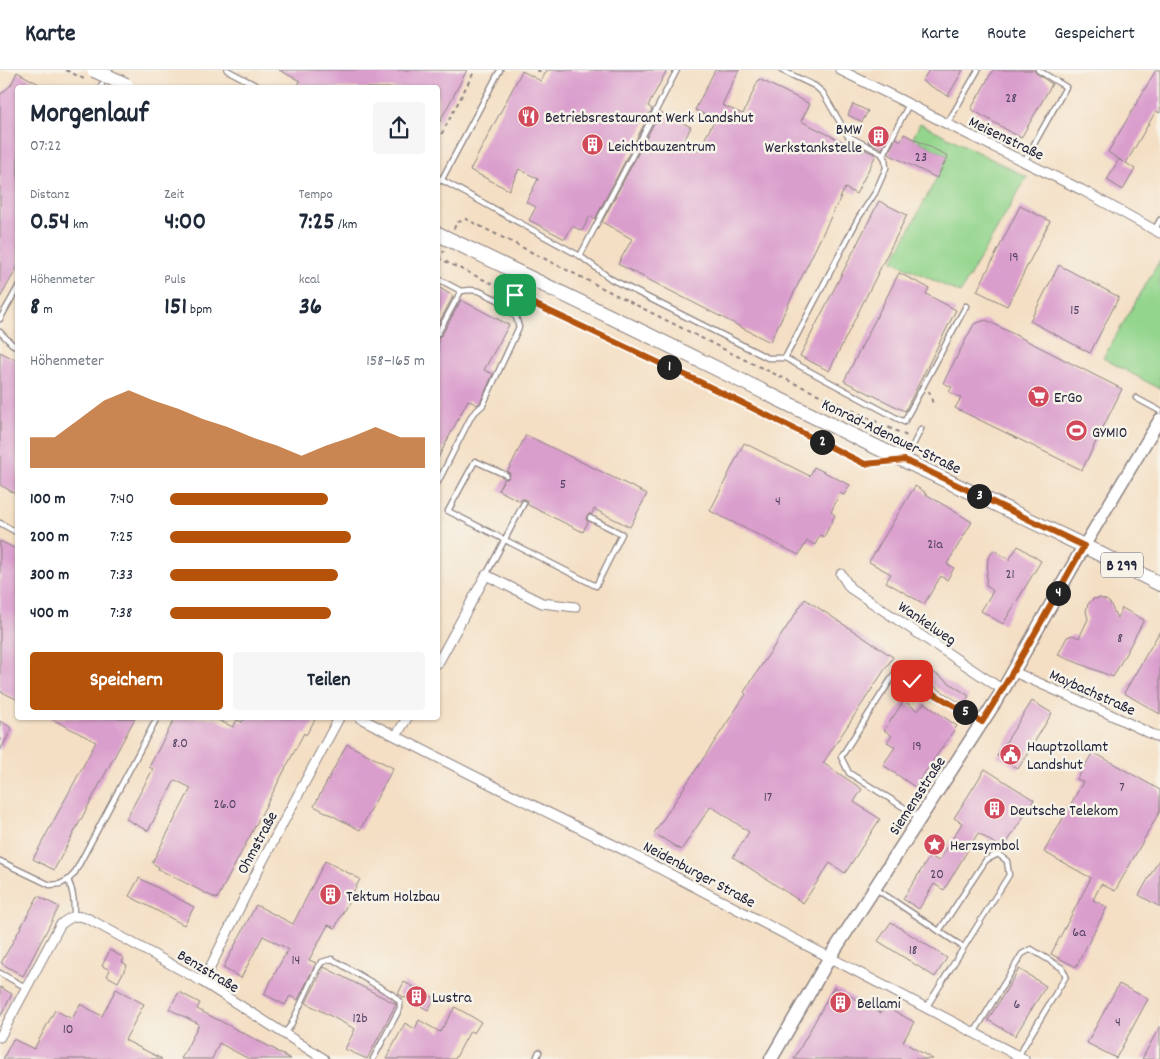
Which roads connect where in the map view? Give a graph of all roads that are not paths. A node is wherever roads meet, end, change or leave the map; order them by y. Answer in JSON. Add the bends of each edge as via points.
{"nodes":[{"id":1,"x":94,"y":70,"type":"edge"},
{"id":2,"x":109,"y":70,"type":"edge"},
{"id":3,"x":227,"y":70,"type":"edge"},
{"id":4,"x":500,"y":70,"type":"edge"},
{"id":5,"x":677,"y":70,"type":"edge"},
{"id":6,"x":781,"y":70,"type":"edge"},
{"id":7,"x":840,"y":70,"type":"edge"},
{"id":8,"x":978,"y":70,"type":"edge"},
{"id":9,"x":1038,"y":70,"type":"edge"},
{"id":10,"x":102,"y":85,"type":"edge"},
{"id":11,"x":126,"y":85,"type":"edge"},
{"id":12,"x":255,"y":85,"type":"edge"},
{"id":13,"x":909,"y":104,"type":"junction"},
{"id":14,"x":948,"y":124,"type":"junction"},
{"id":15,"x":883,"y":155,"type":"junction"},
{"id":16,"x":1024,"y":162,"type":"junction"},
{"id":17,"x":440,"y":178,"type":"edge"},
{"id":18,"x":440,"y":181,"type":"edge"},
{"id":19,"x":1160,"y":220,"type":"edge"},
{"id":20,"x":1157,"y":231,"type":"edge"},
{"id":21,"x":440,"y":235,"type":"edge"},
{"id":22,"x":580,"y":256,"type":"junction"},
{"id":23,"x":440,"y":280,"type":"edge"},
{"id":24,"x":461,"y":291,"type":"junction"},
{"id":25,"x":15,"y":292,"type":"edge"},
{"id":26,"x":966,"y":306,"type":"dead end"},
{"id":27,"x":0,"y":319,"type":"edge"},
{"id":28,"x":440,"y":329,"type":"edge"},
{"id":29,"x":0,"y":332,"type":"edge"},
{"id":30,"x":15,"y":345,"type":"edge"},
{"id":31,"x":785,"y":358,"type":"junction"},
{"id":32,"x":1136,"y":398,"type":"dead end"},
{"id":33,"x":1160,"y":411,"type":"edge"},
{"id":34,"x":1160,"y":419,"type":"edge"},
{"id":35,"x":921,"y":429,"type":"dead end"},
{"id":36,"x":905,"y":460,"type":"junction"},
{"id":37,"x":506,"y":475,"type":"dead end"},
{"id":38,"x":440,"y":478,"type":"edge"},
{"id":39,"x":524,"y":503,"type":"dead end"},
{"id":40,"x":590,"y":518,"type":"dead end"},
{"id":41,"x":0,"y":523,"type":"edge"},
{"id":42,"x":15,"y":531,"type":"edge"},
{"id":43,"x":504,"y":540,"type":"junction"},
{"id":44,"x":1084,"y":546,"type":"junction"},
{"id":45,"x":841,"y":574,"type":"dead end"},
{"id":46,"x":486,"y":575,"type":"junction"},
{"id":47,"x":1160,"y":584,"type":"edge"},
{"id":48,"x":575,"y":607,"type":"dead end"},
{"id":49,"x":440,"y":660,"type":"edge"},
{"id":50,"x":1014,"y":672,"type":"junction"},
{"id":51,"x":1003,"y":690,"type":"junction"},
{"id":52,"x":156,"y":720,"type":"edge"},
{"id":53,"x":338,"y":720,"type":"edge"},
{"id":54,"x":364,"y":720,"type":"edge"},
{"id":55,"x":406,"y":720,"type":"edge"},
{"id":56,"x":982,"y":722,"type":"junction"},
{"id":57,"x":396,"y":736,"type":"junction"},
{"id":58,"x":1160,"y":738,"type":"edge"},
{"id":59,"x":920,"y":818,"type":"junction"},
{"id":60,"x":0,"y":861,"type":"edge"},
{"id":61,"x":68,"y":880,"type":"junction"},
{"id":62,"x":875,"y":888,"type":"junction"},
{"id":63,"x":74,"y":916,"type":"junction"},
{"id":64,"x":939,"y":930,"type":"junction"},
{"id":65,"x":964,"y":947,"type":"junction"},
{"id":66,"x":830,"y":958,"type":"junction"},
{"id":67,"x":0,"y":973,"type":"edge"},
{"id":68,"x":202,"y":982,"type":"junction"},
{"id":69,"x":27,"y":988,"type":"junction"},
{"id":70,"x":926,"y":1008,"type":"junction"},
{"id":71,"x":974,"y":1033,"type":"junction"},
{"id":72,"x":284,"y":1034,"type":"junction"},
{"id":73,"x":0,"y":1037,"type":"edge"},
{"id":74,"x":539,"y":1052,"type":"dead end"},
{"id":75,"x":1021,"y":1058,"type":"edge"},
{"id":76,"x":324,"y":1059,"type":"edge"},
{"id":77,"x":372,"y":1059,"type":"edge"},
{"id":78,"x":536,"y":1059,"type":"edge"},
{"id":79,"x":771,"y":1059,"type":"edge"}],
"edges":[{"from":1,"to":11,"type":"main road","bridge":true},
{"from":2,"to":10,"type":"lane"},
{"from":3,"to":12,"type":"lane"},
{"from":4,"to":17,"type":"lane"},
{"from":5,"to":22,"type":"lane"},
{"from":6,"to":15,"type":"lane","via":[[815,86],[823,93],[848,136]]},
{"from":7,"to":13,"type":"street","name":"Meisenstraße"},
{"from":8,"to":14,"type":"lane"},
{"from":9,"to":16,"type":"lane","via":[[1066,87]]},
{"from":13,"to":14,"type":"street","name":"Meisenstraße"},
{"from":13,"to":15,"type":"lane"},
{"from":14,"to":16,"type":"street","name":"Meisenstraße"},
{"from":15,"to":31,"type":"lane","via":[[886,168],[875,193],[859,217]]},
{"from":16,"to":20,"type":"street","name":"Meisenstraße"},
{"from":18,"to":22,"type":"lane"},
{"from":19,"to":20,"type":"lane"},
{"from":21,"to":36,"type":"main road","name":"Konrad-Adenauer-Straße","number":"B 299"},
{"from":22,"to":31,"type":"lane","via":[[611,279],[768,358]]},
{"from":23,"to":24,"type":"lane"},
{"from":24,"to":28,"type":"lane"},
{"from":24,"to":38,"type":"lane","via":[[479,291],[498,300],[516,317],[519,327],[483,405],[472,415]]},
{"from":25,"to":27,"type":"lane"},
{"from":26,"to":31,"type":"lane","via":[[904,422]]},
{"from":29,"to":30,"type":"lane"},
{"from":32,"to":33,"type":"lane"},
{"from":34,"to":44,"type":"street"},
{"from":35,"to":36,"type":"lane"},
{"from":36,"to":44,"type":"main road","name":"Konrad-Adenauer-Straße","number":"B 299"},
{"from":37,"to":43,"type":"lane","via":[[475,461],[448,511]]},
{"from":39,"to":43,"type":"lane"},
{"from":40,"to":43,"type":"lane","via":[[622,534],[596,586]]},
{"from":41,"to":42,"type":"lane"},
{"from":43,"to":46,"type":"lane"},
{"from":44,"to":47,"type":"main road","name":"Konrad-Adenauer-Straße","number":"B 299"},
{"from":44,"to":50,"type":"main road","name":"Siemensstraße"},
{"from":45,"to":51,"type":"street","name":"Wankelweg","via":[[850,588]]},
{"from":46,"to":48,"type":"street","via":[[542,603]]},
{"from":46,"to":49,"type":"street"},
{"from":50,"to":51,"type":"main road","name":"Siemensstraße"},
{"from":50,"to":58,"type":"street","name":"Maybachstraße"},
{"from":51,"to":56,"type":"main road","name":"Siemensstraße"},
{"from":52,"to":61,"type":"lane"},
{"from":53,"to":68,"type":"street","name":"Ohmstraße"},
{"from":54,"to":57,"type":"street","name":"Neidenburger Straße"},
{"from":55,"to":57,"type":"street"},
{"from":56,"to":59,"type":"main road","name":"Siemensstraße"},
{"from":56,"to":59,"type":"lane","via":[[897,670],[841,757],[849,773]]},
{"from":57,"to":66,"type":"street","name":"Neidenburger Straße"},
{"from":59,"to":62,"type":"main road","name":"Siemensstraße"},
{"from":60,"to":61,"type":"lane","via":[[50,885]]},
{"from":61,"to":63,"type":"lane","via":[[72,887]]},
{"from":62,"to":64,"type":"lane"},
{"from":62,"to":66,"type":"main road","name":"Siemensstraße"},
{"from":63,"to":68,"type":"street","name":"Benzstraße","via":[[89,919]]},
{"from":63,"to":69,"type":"street","via":[[60,925]]},
{"from":64,"to":65,"type":"lane"},
{"from":64,"to":65,"type":"lane","via":[[986,860],[998,854],[1007,861],[1009,875]]},
{"from":65,"to":70,"type":"lane"},
{"from":66,"to":70,"type":"street","name":"Neidenburger Straße"},
{"from":66,"to":79,"type":"main road","name":"Siemensstraße"},
{"from":67,"to":69,"type":"lane"},
{"from":68,"to":72,"type":"street","name":"Benzstraße"},
{"from":69,"to":73,"type":"street"},
{"from":70,"to":71,"type":"street","name":"Neidenburger Straße"},
{"from":71,"to":75,"type":"street","name":"Neidenburger Straße"},
{"from":71,"to":75,"type":"lane","via":[[1022,954],[1031,949],[1062,968],[1066,976]]},
{"from":72,"to":76,"type":"street","name":"Benzstraße"},
{"from":72,"to":77,"type":"lane","via":[[317,969],[322,962],[332,959],[400,1002],[400,1008]]},
{"from":74,"to":78,"type":"lane"}]}
